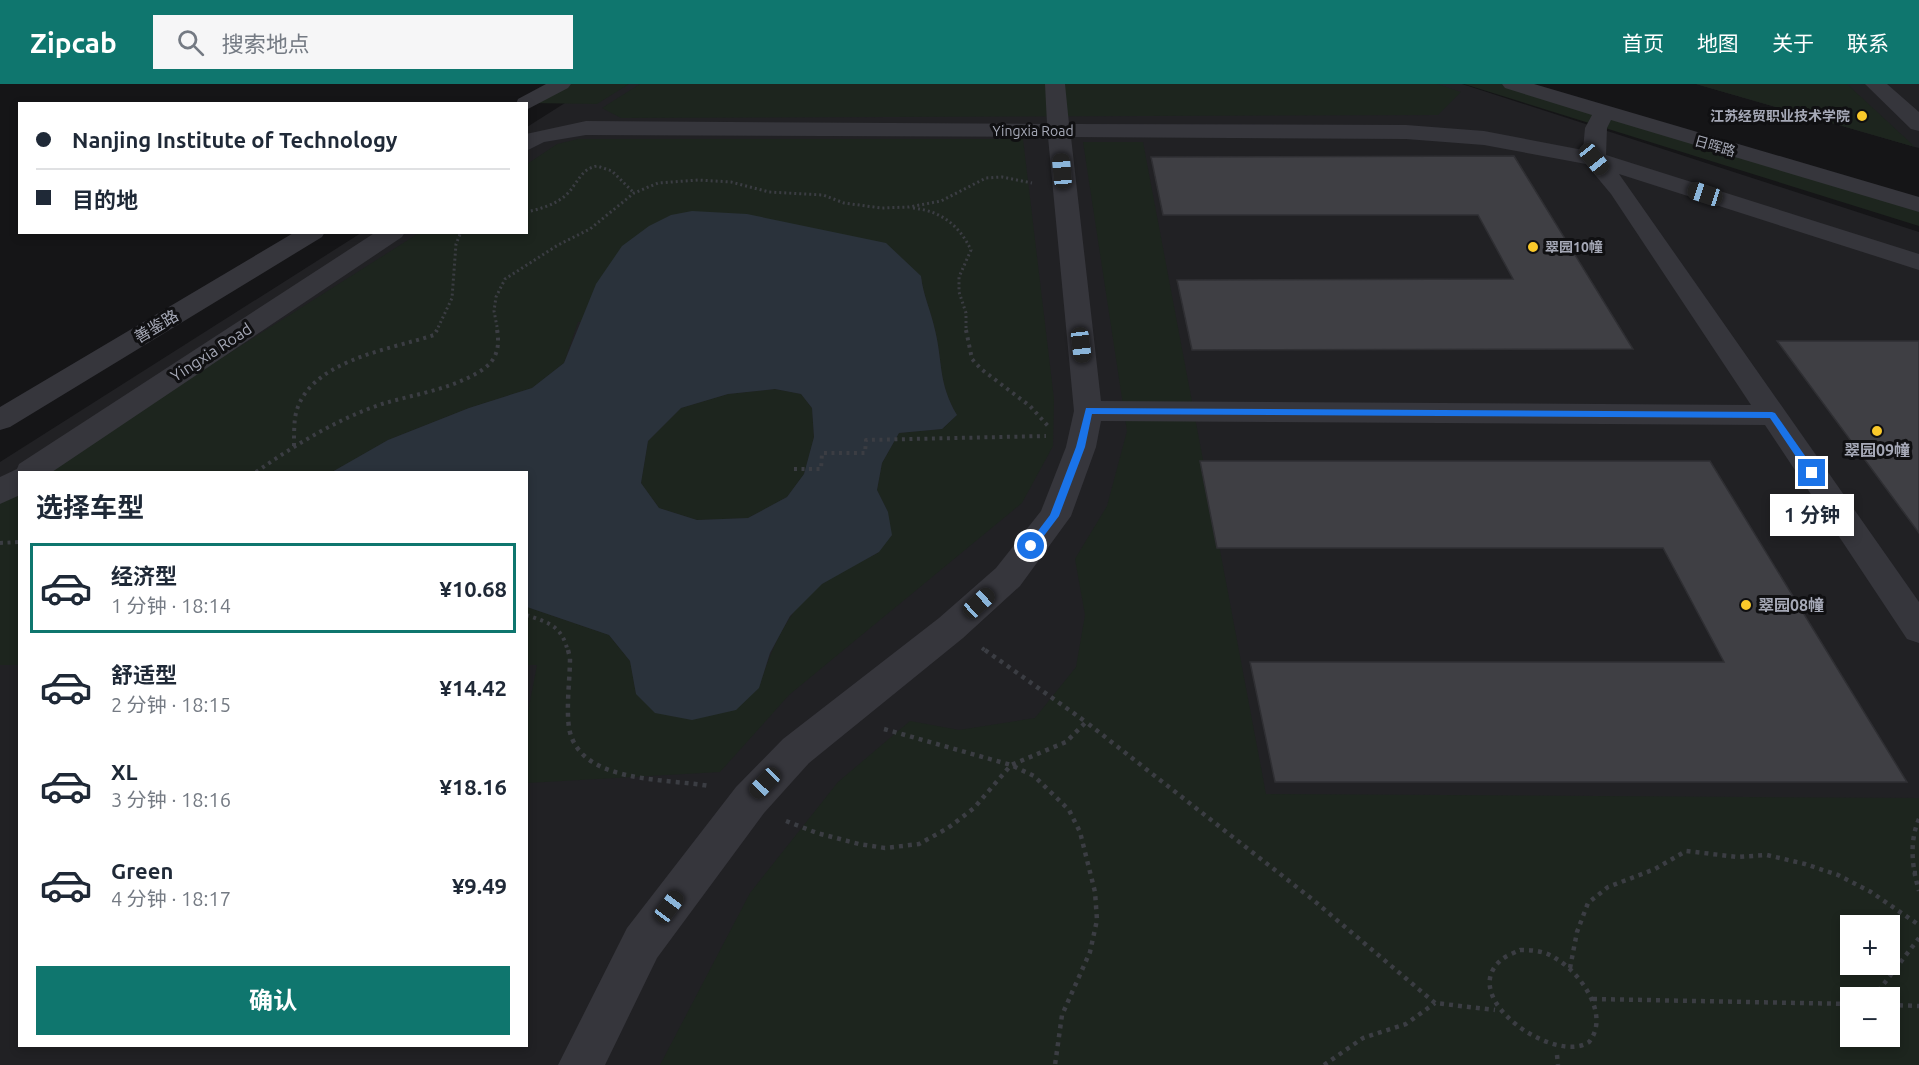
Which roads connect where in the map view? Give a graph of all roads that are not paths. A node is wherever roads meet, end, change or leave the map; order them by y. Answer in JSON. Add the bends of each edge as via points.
{"nodes":[{"id":1,"x":561,"y":84,"type":"edge"},
{"id":2,"x":1055,"y":84,"type":"edge"},
{"id":3,"x":1512,"y":84,"type":"edge"},
{"id":4,"x":1875,"y":84,"type":"edge"},
{"id":5,"x":528,"y":103,"type":"edge"},
{"id":6,"x":1605,"y":113,"type":"junction"},
{"id":7,"x":1919,"y":124,"type":"edge"},
{"id":8,"x":1058,"y":132,"type":"junction"},
{"id":9,"x":528,"y":143,"type":"edge"},
{"id":10,"x":1594,"y":159,"type":"junction"},
{"id":11,"x":1919,"y":205,"type":"edge"},
{"id":12,"x":310,"y":234,"type":"edge"},
{"id":13,"x":390,"y":234,"type":"edge"},
{"id":14,"x":1919,"y":262,"type":"edge"},
{"id":15,"x":1089,"y":411,"type":"junction"},
{"id":16,"x":6,"y":413,"type":"edge"},
{"id":17,"x":1772,"y":415,"type":"junction"},
{"id":18,"x":32,"y":471,"type":"edge"},
{"id":19,"x":18,"y":480,"type":"edge"},
{"id":20,"x":0,"y":492,"type":"edge"},
{"id":21,"x":1919,"y":629,"type":"edge"},
{"id":22,"x":581,"y":1065,"type":"edge"}],
"edges":[{"from":1,"to":5,"type":"street"},
{"from":2,"to":8,"type":"street"},
{"from":3,"to":6,"type":"street","name":"日晖路"},
{"from":4,"to":7,"type":"street"},
{"from":6,"to":10,"type":"street","via":[[1596,128]]},
{"from":6,"to":11,"type":"street","name":"日晖路"},
{"from":8,"to":9,"type":"street","name":"Yingxia Road","via":[[585,128],[537,137]]},
{"from":8,"to":10,"type":"street","name":"Yingxia Road","via":[[1406,132],[1484,138]]},
{"from":8,"to":15,"type":"street"},
{"from":10,"to":14,"type":"street","name":"Yingxia Road"},
{"from":10,"to":17,"type":"street","via":[[1620,190]]},
{"from":12,"to":16,"type":"street","name":"善鉴路"},
{"from":13,"to":18,"type":"street","name":"Yingxia Road"},
{"from":15,"to":17,"type":"street"},
{"from":15,"to":22,"type":"street","via":[[1068,441],[1054,516],[1008,577],[951,628],[796,751],[750,800],[642,943]]},
{"from":17,"to":21,"type":"street"},
{"from":19,"to":20,"type":"street"}]}
